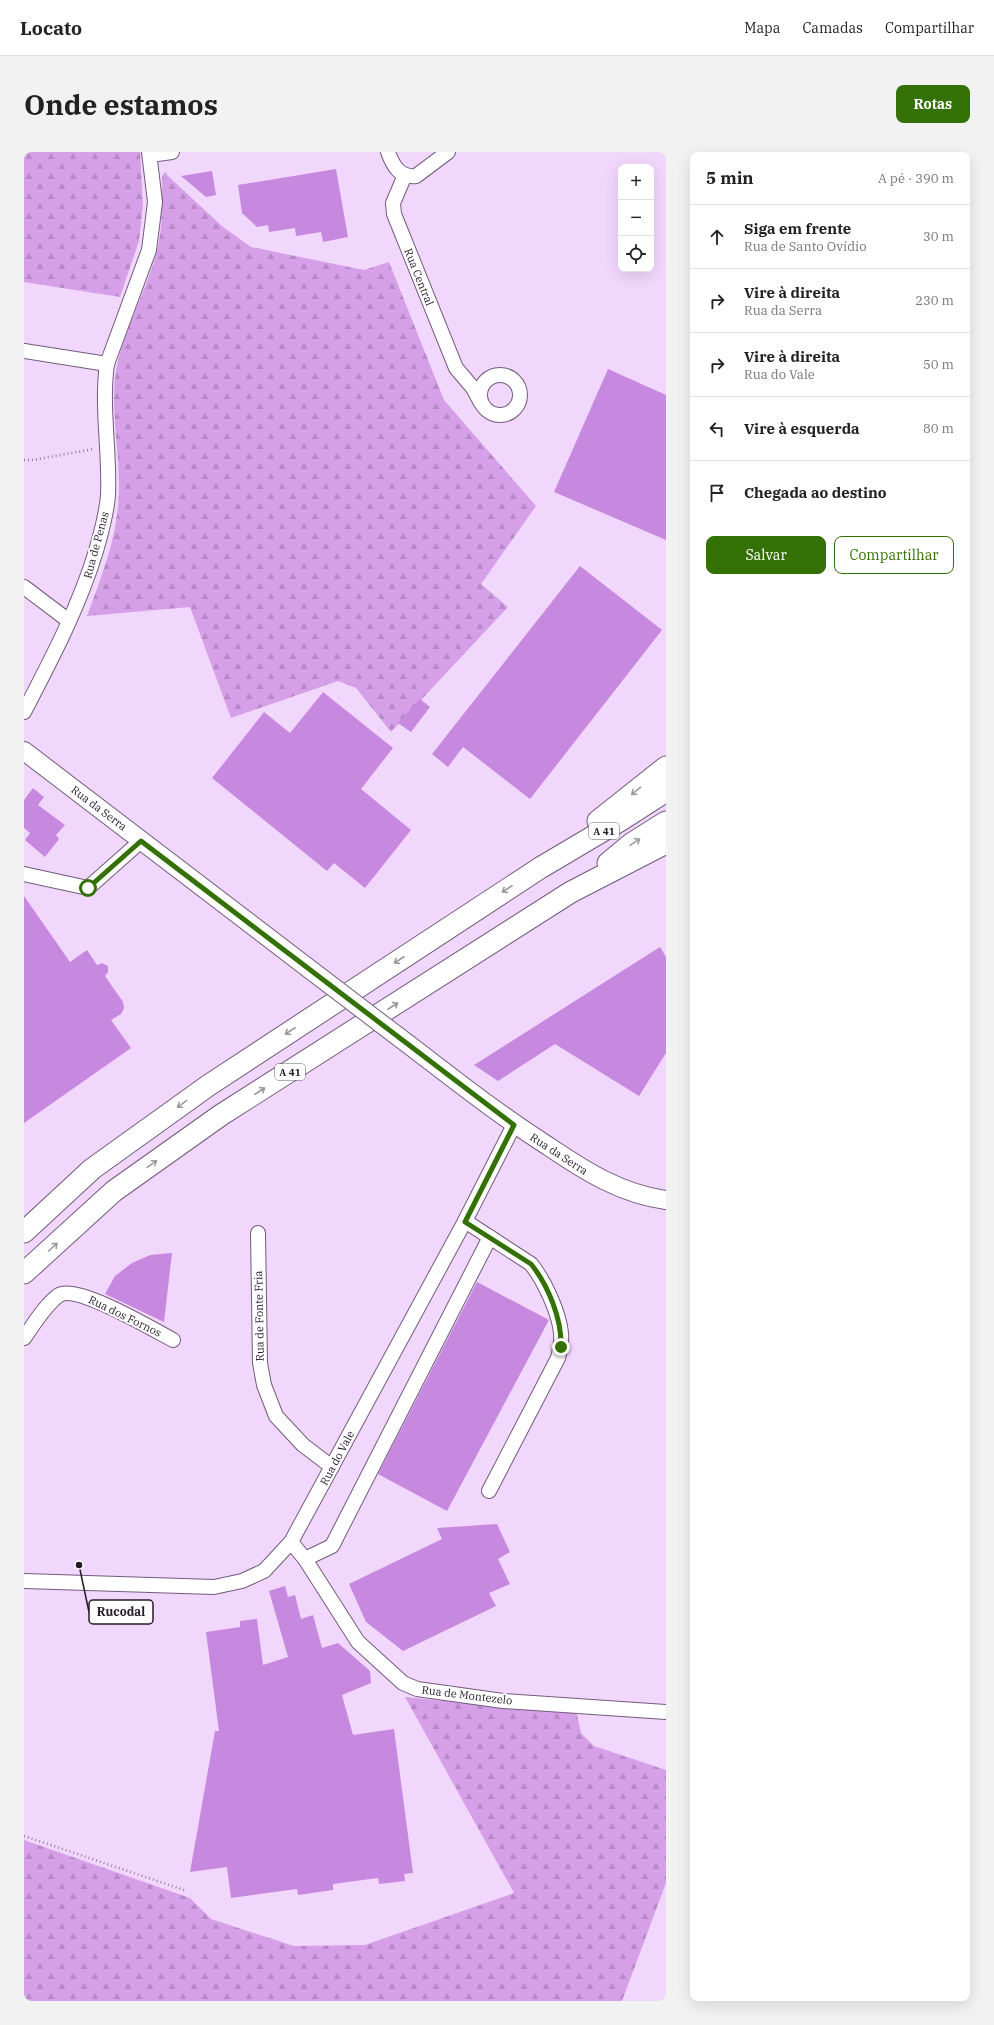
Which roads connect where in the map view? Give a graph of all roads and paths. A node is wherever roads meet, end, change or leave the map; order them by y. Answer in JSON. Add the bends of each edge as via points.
{"nodes":[{"id":1,"x":172,"y":152,"type":"edge"},
{"id":2,"x":388,"y":152,"type":"edge"},
{"id":3,"x":448,"y":152,"type":"edge"},
{"id":4,"x":149,"y":154,"type":"edge"},
{"id":5,"x":405,"y":175,"type":"junction"},
{"id":6,"x":24,"y":351,"type":"edge"},
{"id":7,"x":107,"y":364,"type":"junction"},
{"id":8,"x":463,"y":376,"type":"junction"},
{"id":9,"x":488,"y":379,"type":"junction"},
{"id":10,"x":481,"y":403,"type":"junction"},
{"id":11,"x":107,"y":449,"type":"junction"},
{"id":12,"x":24,"y":460,"type":"edge"},
{"id":13,"x":24,"y":587,"type":"edge"},
{"id":14,"x":69,"y":621,"type":"junction"},
{"id":15,"x":24,"y":712,"type":"edge"},
{"id":16,"x":24,"y":751,"type":"edge"},
{"id":17,"x":666,"y":767,"type":"edge"},
{"id":18,"x":666,"y":791,"type":"edge"},
{"id":19,"x":666,"y":822,"type":"edge"},
{"id":20,"x":141,"y":841,"type":"junction"},
{"id":21,"x":666,"y":843,"type":"edge"},
{"id":22,"x":540,"y":868,"type":"junction"},
{"id":23,"x":24,"y":874,"type":"edge"},
{"id":24,"x":571,"y":892,"type":"junction"},
{"id":25,"x":514,"y":1125,"type":"junction"},
{"id":26,"x":666,"y":1200,"type":"edge"},
{"id":27,"x":465,"y":1222,"type":"junction"},
{"id":28,"x":24,"y":1232,"type":"edge"},
{"id":29,"x":258,"y":1233,"type":"dead end"},
{"id":30,"x":490,"y":1237,"type":"junction"},
{"id":31,"x":24,"y":1273,"type":"edge"},
{"id":32,"x":24,"y":1338,"type":"edge"},
{"id":33,"x":173,"y":1340,"type":"dead end"},
{"id":34,"x":332,"y":1467,"type":"junction"},
{"id":35,"x":489,"y":1491,"type":"dead end"},
{"id":36,"x":291,"y":1542,"type":"junction"},
{"id":37,"x":305,"y":1559,"type":"junction"},
{"id":38,"x":24,"y":1580,"type":"edge"},
{"id":39,"x":666,"y":1712,"type":"edge"},
{"id":40,"x":24,"y":1836,"type":"edge"},
{"id":41,"x":187,"y":1891,"type":"dead end"}],
"edges":[{"from":1,"to":4,"type":"street"},
{"from":2,"to":5,"type":"street","via":[[397,171]]},
{"from":3,"to":5,"type":"street","via":[[416,176]]},
{"from":4,"to":7,"type":"street","name":"Rua de Penas","via":[[155,202],[149,250]]},
{"from":5,"to":8,"type":"street","name":"Rua Central","via":[[393,203],[394,214],[456,368]]},
{"from":6,"to":7,"type":"street"},
{"from":7,"to":11,"type":"street","name":"Rua de Penas"},
{"from":8,"to":9,"type":"street","via":[[480,381]]},
{"from":8,"to":10,"type":"street","name":"Rua Central"},
{"from":9,"to":10,"type":"street","via":[[480,390]]},
{"from":9,"to":10,"type":"street","via":[[507,376],[517,385],[520,398],[514,410],[502,416],[489,413]]},
{"from":11,"to":12,"type":"path"},
{"from":11,"to":14,"type":"street","name":"Rua de Penas","via":[[108,496],[102,530],[88,576]]},
{"from":13,"to":14,"type":"street"},
{"from":14,"to":15,"type":"street","name":"Rua de Penas"},
{"from":16,"to":20,"type":"main road","name":"Rua da Serra"},
{"from":17,"to":22,"type":"highway","one_way":true},
{"from":18,"to":22,"type":"highway","number":"A 41"},
{"from":24,"to":19,"type":"highway","number":"A 41","one_way":true,"via":[[631,844]]},
{"from":20,"to":23,"type":"street","via":[[88,888]]},
{"from":20,"to":25,"type":"main road","name":"Rua da Serra","bridge":true},
{"from":21,"to":24,"type":"highway"},
{"from":22,"to":28,"type":"highway","number":"A 41","one_way":true,"via":[[209,1084],[92,1169]]},
{"from":31,"to":24,"type":"highway","number":"A 41","one_way":true,"via":[[114,1191],[222,1115]]},
{"from":25,"to":26,"type":"main road","name":"Rua da Serra","via":[[588,1173],[621,1189]]},
{"from":25,"to":27,"type":"street","name":"Rua do Vale"},
{"from":27,"to":30,"type":"street"},
{"from":27,"to":34,"type":"street","name":"Rua do Vale"},
{"from":29,"to":34,"type":"street","name":"Rua de Fonte Fria","via":[[260,1363],[264,1385],[276,1416],[303,1445]]},
{"from":30,"to":35,"type":"street","via":[[531,1264],[538,1272],[558,1316],[561,1334],[558,1358]]},
{"from":30,"to":37,"type":"street","via":[[332,1546]]},
{"from":32,"to":33,"type":"street","name":"Rua dos Fornos","via":[[60,1294],[73,1293],[96,1300]]},
{"from":34,"to":36,"type":"street","name":"Rua do Vale"},
{"from":36,"to":37,"type":"street","name":"Rua de Montezelo"},
{"from":36,"to":38,"type":"street","name":"Rua do Vale","via":[[264,1571],[214,1587]]},
{"from":37,"to":39,"type":"street","name":"Rua de Montezelo","via":[[358,1642],[403,1683],[417,1689],[503,1700]]},
{"from":40,"to":41,"type":"path"}]}
